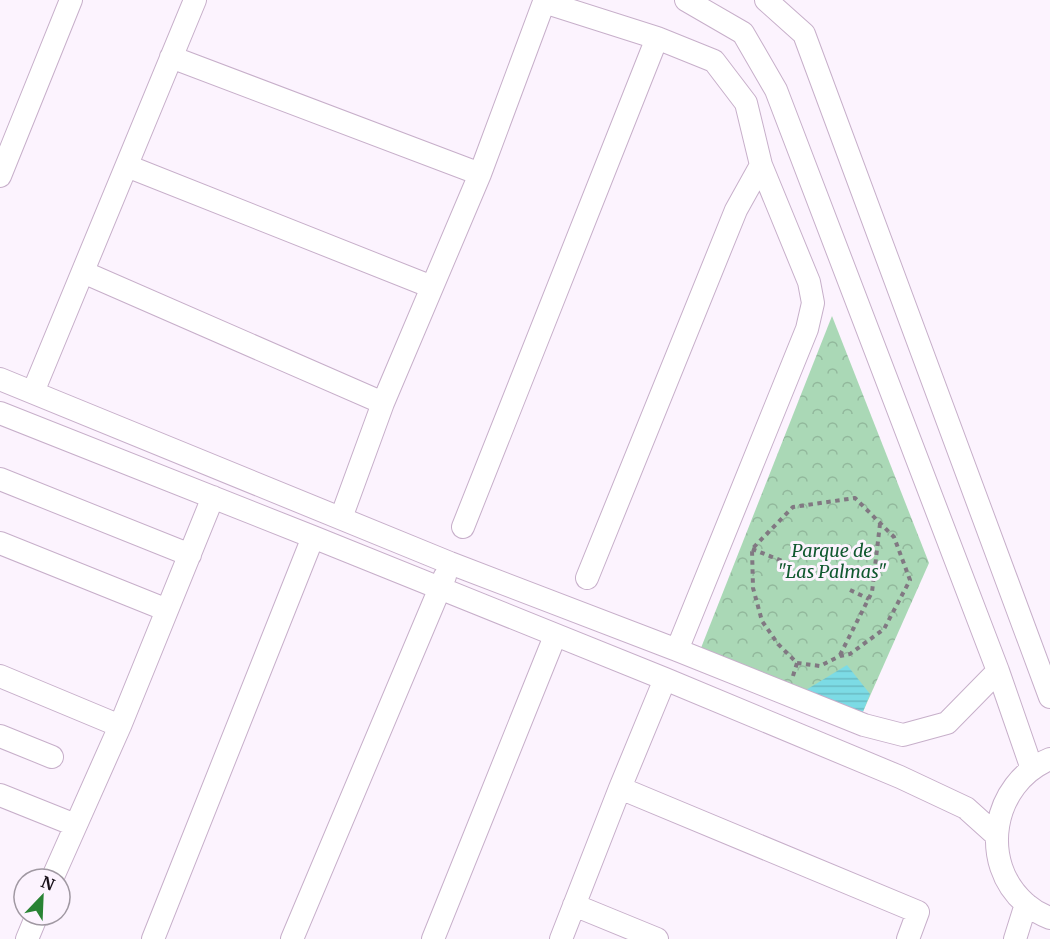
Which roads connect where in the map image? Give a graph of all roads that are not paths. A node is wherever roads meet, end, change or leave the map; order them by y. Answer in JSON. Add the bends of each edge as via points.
{"nodes":[{"id":1,"x":71,"y":0,"type":"edge"},
{"id":2,"x":195,"y":0,"type":"edge"},
{"id":3,"x":686,"y":0,"type":"edge"},
{"id":4,"x":766,"y":0,"type":"edge"},
{"id":5,"x":657,"y":38,"type":"junction"},
{"id":6,"x":171,"y":57,"type":"junction"},
{"id":7,"x":761,"y":165,"type":"junction"},
{"id":8,"x":127,"y":166,"type":"junction"},
{"id":9,"x":480,"y":174,"type":"junction"},
{"id":10,"x":0,"y":176,"type":"edge"},
{"id":11,"x":83,"y":272,"type":"junction"},
{"id":12,"x":432,"y":287,"type":"junction"},
{"id":13,"x":0,"y":379,"type":"edge"},
{"id":14,"x":33,"y":392,"type":"junction"},
{"id":15,"x":383,"y":403,"type":"junction"},
{"id":16,"x":0,"y":413,"type":"edge"},
{"id":17,"x":0,"y":479,"type":"edge"},
{"id":18,"x":213,"y":498,"type":"junction"},
{"id":19,"x":341,"y":518,"type":"junction"},
{"id":20,"x":463,"y":527,"type":"dead end"},
{"id":21,"x":313,"y":537,"type":"junction"},
{"id":22,"x":0,"y":543,"type":"edge"},
{"id":23,"x":190,"y":555,"type":"junction"},
{"id":24,"x":450,"y":563,"type":"junction"},
{"id":25,"x":587,"y":578,"type":"dead end"},
{"id":26,"x":440,"y":589,"type":"junction"},
{"id":27,"x":167,"y":610,"type":"junction"},
{"id":28,"x":555,"y":636,"type":"junction"},
{"id":29,"x":677,"y":650,"type":"junction"},
{"id":30,"x":998,"y":671,"type":"junction"},
{"id":31,"x":0,"y":676,"type":"edge"},
{"id":32,"x":665,"y":679,"type":"junction"},
{"id":33,"x":1050,"y":697,"type":"edge"},
{"id":34,"x":120,"y":726,"type":"junction"},
{"id":35,"x":0,"y":736,"type":"edge"},
{"id":36,"x":52,"y":757,"type":"dead end"},
{"id":37,"x":1041,"y":764,"type":"edge"},
{"id":38,"x":620,"y":788,"type":"junction"},
{"id":39,"x":0,"y":795,"type":"edge"},
{"id":40,"x":75,"y":825,"type":"junction"},
{"id":41,"x":996,"y":835,"type":"junction"},
{"id":42,"x":57,"y":867,"type":"edge"},
{"id":43,"x":1026,"y":904,"type":"junction"},
{"id":44,"x":574,"y":906,"type":"junction"},
{"id":45,"x":1050,"y":918,"type":"edge"},
{"id":46,"x":153,"y":939,"type":"edge"},
{"id":47,"x":292,"y":939,"type":"edge"},
{"id":48,"x":433,"y":939,"type":"edge"},
{"id":49,"x":561,"y":939,"type":"edge"},
{"id":50,"x":657,"y":939,"type":"edge"},
{"id":51,"x":908,"y":939,"type":"edge"},
{"id":52,"x":1015,"y":939,"type":"edge"}],
"edges":[{"from":1,"to":10,"type":"street"},
{"from":2,"to":6,"type":"street"},
{"from":3,"to":30,"type":"street","via":[[743,33],[776,90]]},
{"from":4,"to":33,"type":"street","via":[[804,34]]},
{"from":5,"to":7,"type":"street","via":[[714,61],[746,103]]},
{"from":5,"to":9,"type":"street","via":[[544,2]]},
{"from":5,"to":20,"type":"street"},
{"from":6,"to":8,"type":"street"},
{"from":6,"to":9,"type":"street"},
{"from":7,"to":25,"type":"street","via":[[736,210]]},
{"from":7,"to":29,"type":"street","via":[[809,282],[813,303],[807,329]]},
{"from":8,"to":11,"type":"street"},
{"from":8,"to":12,"type":"street"},
{"from":9,"to":12,"type":"street"},
{"from":11,"to":14,"type":"street"},
{"from":11,"to":15,"type":"street"},
{"from":12,"to":15,"type":"street"},
{"from":13,"to":14,"type":"street"},
{"from":14,"to":19,"type":"street"},
{"from":15,"to":19,"type":"street"},
{"from":16,"to":18,"type":"street"},
{"from":17,"to":23,"type":"street"},
{"from":18,"to":21,"type":"street"},
{"from":18,"to":23,"type":"street"},
{"from":19,"to":24,"type":"street"},
{"from":21,"to":26,"type":"street"},
{"from":21,"to":46,"type":"street"},
{"from":22,"to":27,"type":"street"},
{"from":23,"to":27,"type":"street"},
{"from":24,"to":26,"type":"street"},
{"from":24,"to":29,"type":"street"},
{"from":26,"to":28,"type":"street"},
{"from":26,"to":47,"type":"street"},
{"from":27,"to":34,"type":"street"},
{"from":28,"to":32,"type":"street"},
{"from":28,"to":48,"type":"street"},
{"from":29,"to":30,"type":"street","via":[[864,725],[903,735],[948,723]]},
{"from":30,"to":37,"type":"street"},
{"from":31,"to":34,"type":"street"},
{"from":32,"to":38,"type":"street"},
{"from":32,"to":41,"type":"street","via":[[966,808]]},
{"from":34,"to":40,"type":"street"},
{"from":35,"to":36,"type":"street"},
{"from":37,"to":41,"type":"street","via":[[1016,785],[1003,804]]},
{"from":38,"to":44,"type":"street"},
{"from":38,"to":51,"type":"street","via":[[918,912]]},
{"from":39,"to":40,"type":"street"},
{"from":40,"to":42,"type":"street"},
{"from":41,"to":43,"type":"street","via":[[1006,880]]},
{"from":43,"to":45,"type":"street"},
{"from":43,"to":52,"type":"street"},
{"from":44,"to":49,"type":"street"},
{"from":44,"to":50,"type":"street"}]}
